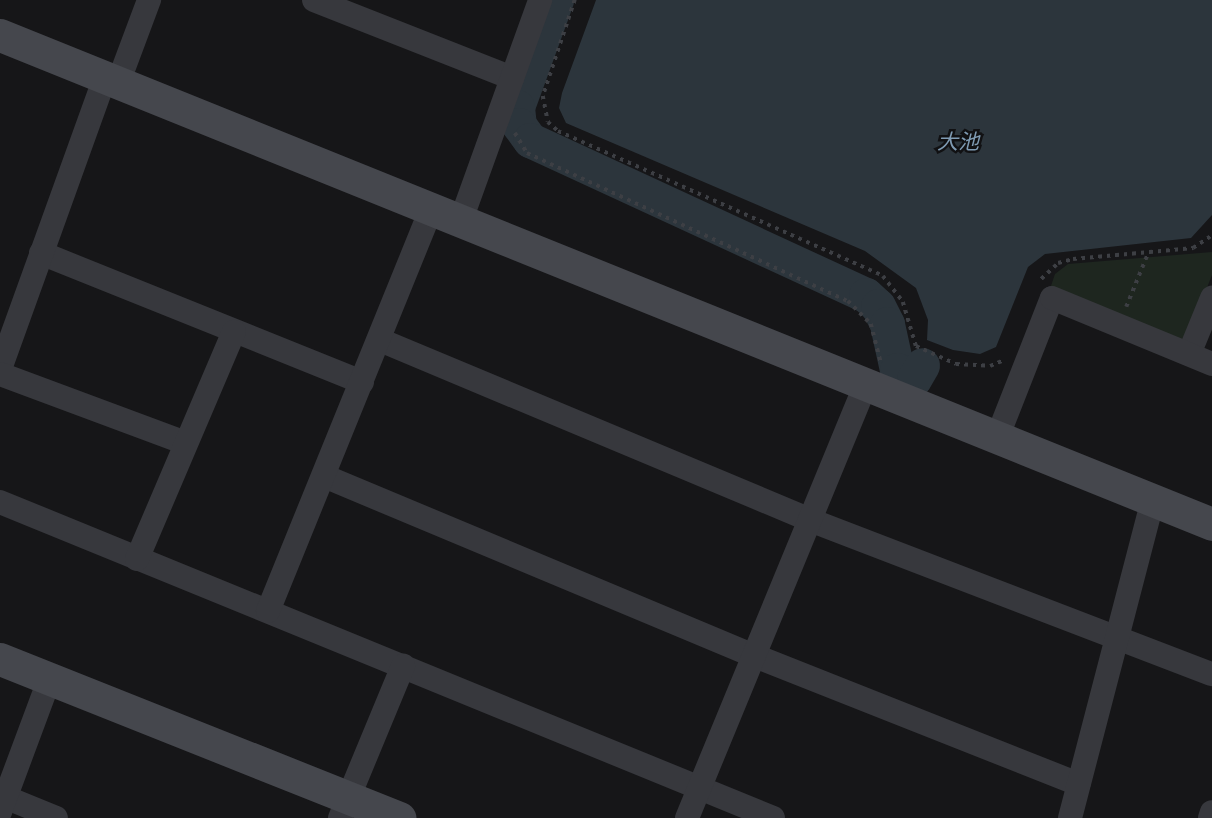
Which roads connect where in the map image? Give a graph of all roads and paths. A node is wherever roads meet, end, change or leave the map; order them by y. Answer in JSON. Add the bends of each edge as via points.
{"nodes":[{"id":1,"x":149,"y":0,"type":"edge"},
{"id":2,"x":314,"y":0,"type":"edge"},
{"id":3,"x":540,"y":0,"type":"edge"},
{"id":4,"x":575,"y":0,"type":"edge"},
{"id":5,"x":0,"y":35,"type":"edge"},
{"id":6,"x":512,"y":78,"type":"junction"},
{"id":7,"x":111,"y":80,"type":"junction"},
{"id":8,"x":499,"y":114,"type":"junction"},
{"id":9,"x":446,"y":214,"type":"junction"},
{"id":10,"x":1212,"y":235,"type":"edge"},
{"id":11,"x":41,"y":253,"type":"junction"},
{"id":12,"x":1148,"y":253,"type":"junction"},
{"id":13,"x":1036,"y":291,"type":"dead end"},
{"id":14,"x":1212,"y":298,"type":"edge"},
{"id":15,"x":1119,"y":326,"type":"junction"},
{"id":16,"x":234,"y":332,"type":"junction"},
{"id":17,"x":380,"y":340,"type":"junction"},
{"id":18,"x":1008,"y":354,"type":"dead end"},
{"id":19,"x":1189,"y":354,"type":"junction"},
{"id":20,"x":1212,"y":364,"type":"edge"},
{"id":21,"x":0,"y":371,"type":"edge"},
{"id":22,"x":362,"y":382,"type":"junction"},
{"id":23,"x":876,"y":388,"type":"junction"},
{"id":24,"x":998,"y":438,"type":"junction"},
{"id":25,"x":186,"y":443,"type":"junction"},
{"id":26,"x":324,"y":476,"type":"junction"},
{"id":27,"x":1153,"y":500,"type":"junction"},
{"id":28,"x":0,"y":502,"type":"edge"},
{"id":29,"x":810,"y":520,"type":"junction"},
{"id":30,"x":1212,"y":524,"type":"edge"},
{"id":31,"x":137,"y":559,"type":"junction"},
{"id":32,"x":268,"y":611,"type":"junction"},
{"id":33,"x":1118,"y":640,"type":"junction"},
{"id":34,"x":755,"y":656,"type":"junction"},
{"id":35,"x":0,"y":659,"type":"edge"},
{"id":36,"x":403,"y":666,"type":"junction"},
{"id":37,"x":1212,"y":674,"type":"edge"},
{"id":38,"x":48,"y":680,"type":"junction"},
{"id":39,"x":1079,"y":784,"type":"junction"},
{"id":40,"x":700,"y":789,"type":"junction"},
{"id":41,"x":3,"y":805,"type":"edge"},
{"id":42,"x":345,"y":808,"type":"edge"},
{"id":43,"x":1212,"y":812,"type":"edge"},
{"id":44,"x":56,"y":818,"type":"edge"},
{"id":45,"x":399,"y":818,"type":"edge"},
{"id":46,"x":687,"y":818,"type":"edge"},
{"id":47,"x":773,"y":818,"type":"edge"},
{"id":48,"x":1070,"y":818,"type":"edge"},
{"id":49,"x":1210,"y":818,"type":"edge"}],
"edges":[{"from":1,"to":7,"type":"street"},
{"from":2,"to":6,"type":"street"},
{"from":3,"to":6,"type":"street"},
{"from":4,"to":18,"type":"path","via":[[543,96],[548,122],[558,131],[883,276],[903,302],[916,346],[956,364],[990,366]]},
{"from":5,"to":7,"type":"street"},
{"from":6,"to":8,"type":"street"},
{"from":7,"to":9,"type":"street"},
{"from":7,"to":11,"type":"street"},
{"from":8,"to":9,"type":"street"},
{"from":8,"to":23,"type":"path","via":[[509,118],[527,153],[827,289],[859,309],[871,324]]},
{"from":9,"to":17,"type":"street"},
{"from":9,"to":23,"type":"street"},
{"from":10,"to":12,"type":"path","via":[[1193,248]]},
{"from":11,"to":16,"type":"street"},
{"from":11,"to":21,"type":"street"},
{"from":12,"to":13,"type":"path","via":[[1058,263],[1041,278]]},
{"from":12,"to":15,"type":"path"},
{"from":14,"to":19,"type":"street"},
{"from":15,"to":19,"type":"street"},
{"from":15,"to":24,"type":"street","via":[[1052,298]]},
{"from":16,"to":22,"type":"street"},
{"from":16,"to":25,"type":"street"},
{"from":17,"to":22,"type":"street"},
{"from":17,"to":29,"type":"street"},
{"from":19,"to":20,"type":"street"},
{"from":21,"to":25,"type":"street"},
{"from":22,"to":26,"type":"street"},
{"from":23,"to":24,"type":"street"},
{"from":23,"to":29,"type":"street"},
{"from":24,"to":27,"type":"street"},
{"from":25,"to":31,"type":"street"},
{"from":26,"to":32,"type":"street"},
{"from":26,"to":34,"type":"street"},
{"from":27,"to":30,"type":"street"},
{"from":27,"to":33,"type":"street"},
{"from":28,"to":31,"type":"street"},
{"from":29,"to":33,"type":"street"},
{"from":29,"to":34,"type":"street"},
{"from":31,"to":32,"type":"street"},
{"from":32,"to":36,"type":"street"},
{"from":33,"to":37,"type":"street"},
{"from":33,"to":39,"type":"street"},
{"from":34,"to":39,"type":"street"},
{"from":34,"to":40,"type":"street"},
{"from":35,"to":38,"type":"street"},
{"from":36,"to":40,"type":"street"},
{"from":36,"to":42,"type":"street"},
{"from":38,"to":41,"type":"street"},
{"from":38,"to":42,"type":"street"},
{"from":39,"to":48,"type":"street"},
{"from":40,"to":46,"type":"street"},
{"from":40,"to":47,"type":"street"},
{"from":41,"to":44,"type":"street"},
{"from":42,"to":45,"type":"street"},
{"from":43,"to":49,"type":"street"}]}
